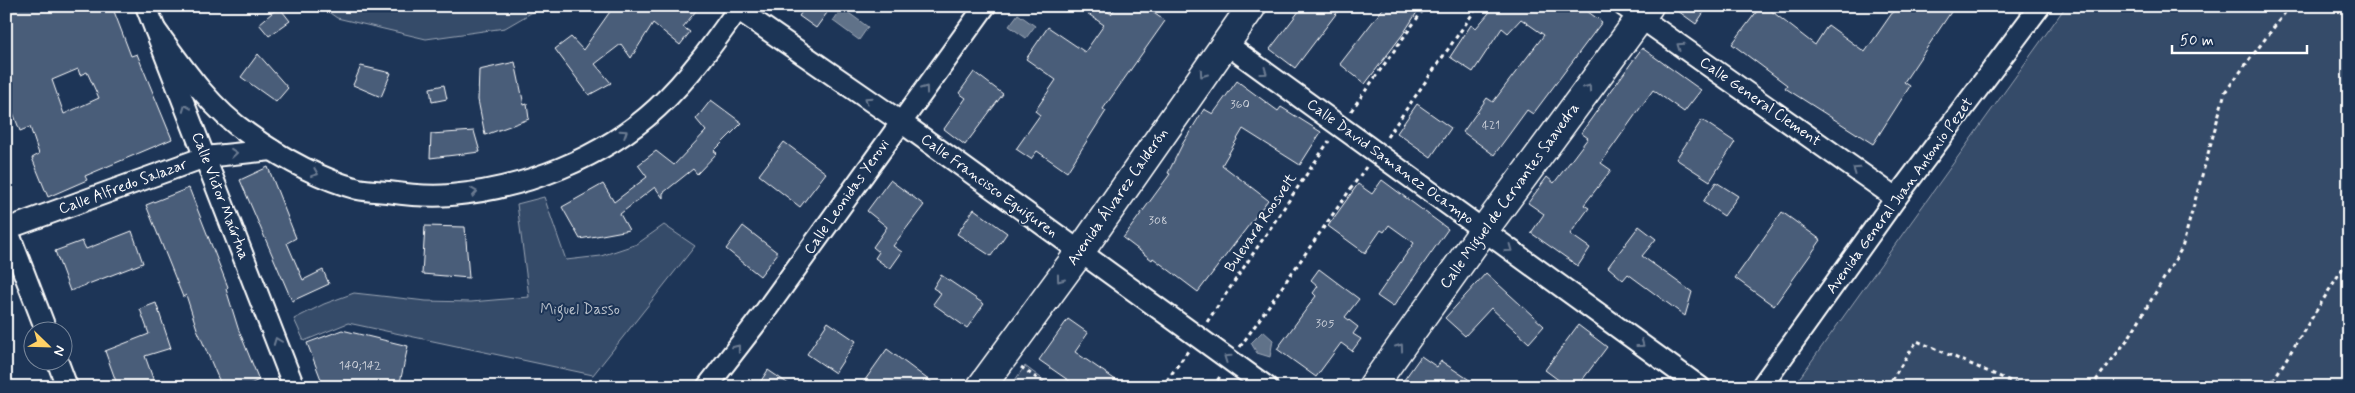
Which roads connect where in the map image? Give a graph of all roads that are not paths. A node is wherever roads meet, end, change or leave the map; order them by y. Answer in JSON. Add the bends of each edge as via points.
{"nodes":[{"id":1,"x":146,"y":6,"type":"edge"},
{"id":2,"x":985,"y":6,"type":"edge"},
{"id":3,"x":1252,"y":6,"type":"edge"},
{"id":4,"x":2040,"y":6,"type":"edge"},
{"id":5,"x":737,"y":7,"type":"edge"},
{"id":6,"x":1638,"y":10,"type":"edge"},
{"id":7,"x":155,"y":29,"type":"junction"},
{"id":8,"x":1225,"y":43,"type":"junction"},
{"id":9,"x":901,"y":122,"type":"junction"},
{"id":10,"x":272,"y":150,"type":"junction"},
{"id":11,"x":205,"y":157,"type":"junction"},
{"id":12,"x":1896,"y":198,"type":"junction"},
{"id":13,"x":7,"y":228,"type":"edge"},
{"id":14,"x":1484,"y":230,"type":"junction"},
{"id":15,"x":1080,"y":252,"type":"junction"},
{"id":16,"x":42,"y":320,"type":"edge"},
{"id":17,"x":61,"y":370,"type":"edge"},
{"id":18,"x":67,"y":387,"type":"edge"},
{"id":19,"x":294,"y":387,"type":"edge"},
{"id":20,"x":707,"y":387,"type":"edge"},
{"id":21,"x":981,"y":387,"type":"edge"},
{"id":22,"x":1267,"y":387,"type":"edge"},
{"id":23,"x":1372,"y":387,"type":"edge"},
{"id":24,"x":1700,"y":387,"type":"edge"},
{"id":25,"x":1761,"y":387,"type":"edge"}],
"edges":[{"from":1,"to":7,"type":"street","name":"Calle Víctor Maúrtua"},
{"from":9,"to":2,"type":"street","name":"Calle Leonidas Yerovi","one_way":true},
{"from":3,"to":8,"type":"street","name":"Avenida Álvarez Calderón"},
{"from":4,"to":12,"type":"street","name":"Avenida General Juan Antonio Pezet"},
{"from":9,"to":5,"type":"street","name":"Calle Francisco Eguiguren","one_way":true},
{"from":10,"to":5,"type":"street","one_way":true,"via":[[302,167],[358,189],[418,196],[451,195],[518,182],[592,153],[656,109],[705,54]]},
{"from":12,"to":6,"type":"street","name":"Calle General Clement","one_way":true},
{"from":14,"to":6,"type":"street","name":"Calle Miguel de Cervantes Saavedra","one_way":true},
{"from":7,"to":10,"type":"street","via":[[201,89],[245,132]]},
{"from":11,"to":7,"type":"street","name":"Calle Víctor Maúrtua","one_way":true},
{"from":8,"to":14,"type":"street","name":"Calle David Samanez Ocampo","one_way":true},
{"from":8,"to":15,"type":"street","name":"Avenida Álvarez Calderón","one_way":true},
{"from":9,"to":15,"type":"street","name":"Calle Francisco Eguiguren"},
{"from":20,"to":9,"type":"street","name":"Calle Leonidas Yerovi","one_way":true},
{"from":11,"to":10,"type":"street","name":"Calle Alfredo Salazar","one_way":true},
{"from":11,"to":13,"type":"street","name":"Calle Alfredo Salazar"},
{"from":19,"to":11,"type":"street","name":"Calle Víctor Maúrtua","one_way":true},
{"from":12,"to":25,"type":"street","name":"Avenida General Juan Antonio Pezet"},
{"from":13,"to":16,"type":"street"},
{"from":23,"to":14,"type":"street","name":"Calle Miguel de Cervantes Saavedra","one_way":true},
{"from":14,"to":24,"type":"street","name":"Calle David Samanez Ocampo","one_way":true},
{"from":15,"to":21,"type":"street","name":"Avenida Álvarez Calderón","one_way":true},
{"from":22,"to":15,"type":"street","name":"Calle Francisco Eguiguren","one_way":true},
{"from":17,"to":18,"type":"street"}]}
